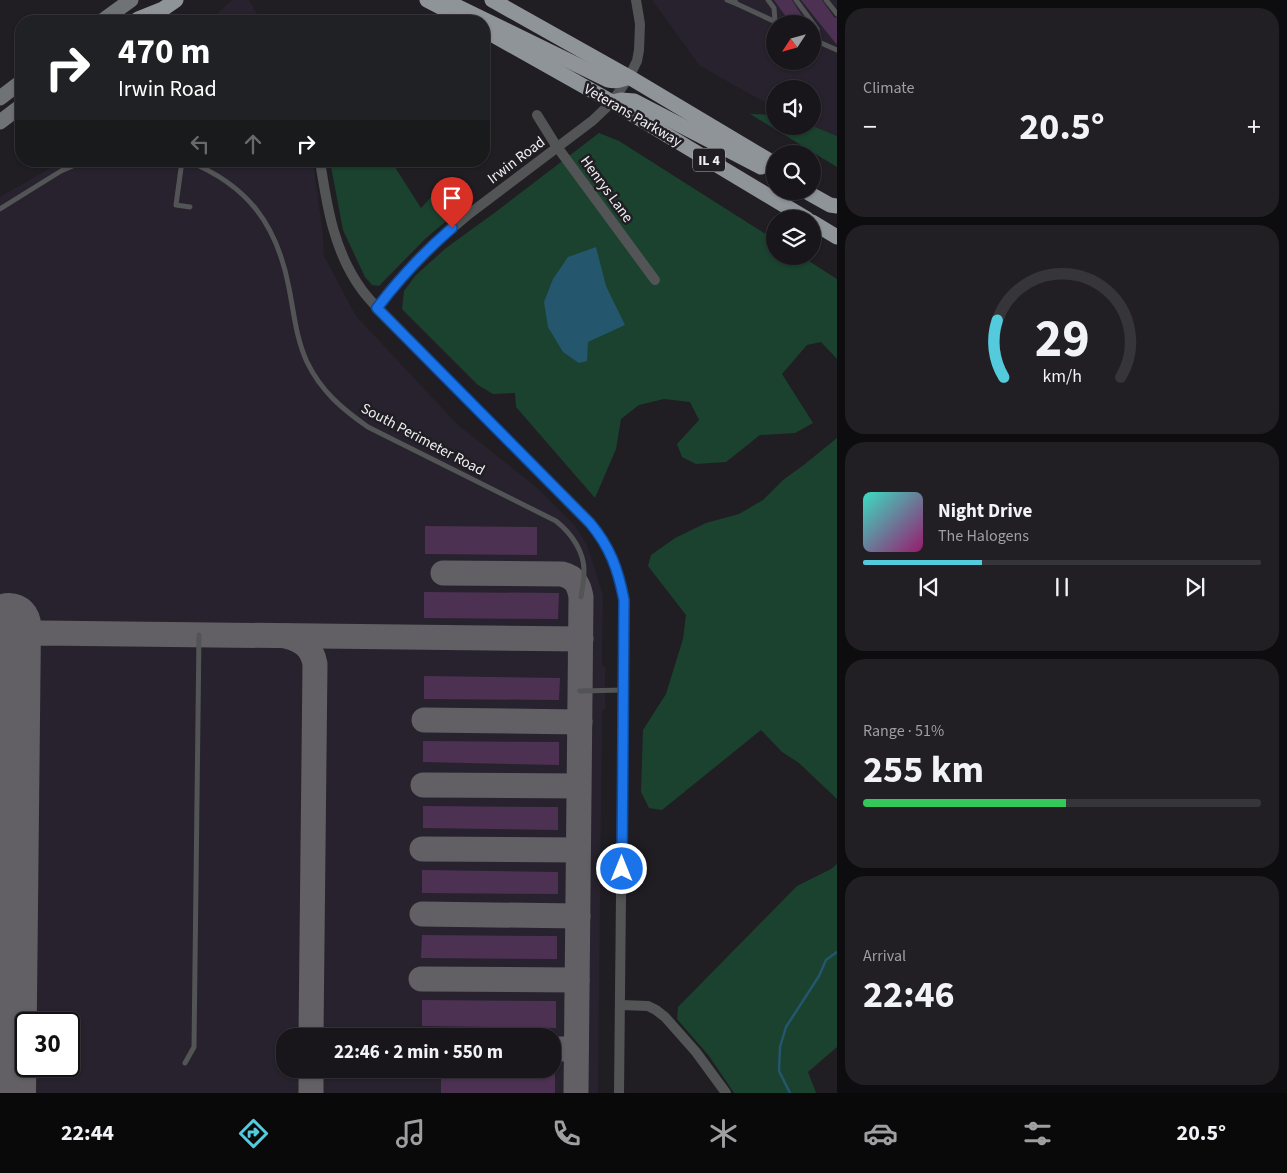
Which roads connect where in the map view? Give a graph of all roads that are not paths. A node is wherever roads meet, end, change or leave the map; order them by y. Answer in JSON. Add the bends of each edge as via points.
{"nodes":[{"id":1,"x":131,"y":0,"type":"edge"},
{"id":2,"x":164,"y":0,"type":"edge"},
{"id":3,"x":176,"y":0,"type":"edge"},
{"id":4,"x":427,"y":0,"type":"edge"},
{"id":5,"x":444,"y":0,"type":"edge"},
{"id":6,"x":492,"y":0,"type":"edge"},
{"id":7,"x":636,"y":0,"type":"edge"},
{"id":8,"x":726,"y":0,"type":"edge"},
{"id":9,"x":768,"y":0,"type":"edge"},
{"id":10,"x":796,"y":0,"type":"edge"},
{"id":11,"x":826,"y":0,"type":"edge"},
{"id":12,"x":736,"y":2,"type":"edge"},
{"id":13,"x":837,"y":14,"type":"edge"},
{"id":14,"x":110,"y":15,"type":"edge"},
{"id":15,"x":144,"y":15,"type":"edge"},
{"id":16,"x":149,"y":15,"type":"edge"},
{"id":17,"x":455,"y":15,"type":"edge"},
{"id":18,"x":475,"y":15,"type":"edge"},
{"id":19,"x":776,"y":15,"type":"edge"},
{"id":20,"x":807,"y":15,"type":"edge"},
{"id":21,"x":766,"y":17,"type":"edge"},
{"id":22,"x":490,"y":22,"type":"edge"},
{"id":23,"x":490,"y":33,"type":"edge"},
{"id":24,"x":821,"y":43,"type":"edge"},
{"id":25,"x":837,"y":50,"type":"edge"},
{"id":26,"x":629,"y":77,"type":"junction"},
{"id":27,"x":15,"y":87,"type":"edge"},
{"id":28,"x":0,"y":98,"type":"edge"},
{"id":29,"x":612,"y":102,"type":"junction"},
{"id":30,"x":15,"y":111,"type":"edge"},
{"id":31,"x":537,"y":116,"type":"dead end"},
{"id":32,"x":0,"y":122,"type":"edge"},
{"id":33,"x":558,"y":148,"type":"junction"},
{"id":34,"x":766,"y":159,"type":"edge"},
{"id":35,"x":70,"y":167,"type":"edge"},
{"id":36,"x":181,"y":167,"type":"edge"},
{"id":37,"x":201,"y":167,"type":"edge"},
{"id":38,"x":321,"y":167,"type":"edge"},
{"id":39,"x":766,"y":169,"type":"edge"},
{"id":40,"x":821,"y":192,"type":"edge"},
{"id":41,"x":820,"y":200,"type":"edge"},
{"id":42,"x":837,"y":201,"type":"edge"},
{"id":43,"x":837,"y":206,"type":"edge"},
{"id":44,"x":190,"y":207,"type":"dead end"},
{"id":45,"x":0,"y":209,"type":"edge"},
{"id":46,"x":792,"y":210,"type":"edge"},
{"id":47,"x":821,"y":227,"type":"edge"},
{"id":48,"x":837,"y":237,"type":"edge"},
{"id":49,"x":655,"y":280,"type":"dead end"},
{"id":50,"x":377,"y":308,"type":"junction"},
{"id":51,"x":581,"y":597,"type":"dead end"},
{"id":52,"x":199,"y":634,"type":"dead end"},
{"id":53,"x":623,"y":690,"type":"junction"},
{"id":54,"x":580,"y":691,"type":"dead end"},
{"id":55,"x":621,"y":1004,"type":"junction"},
{"id":56,"x":185,"y":1063,"type":"dead end"},
{"id":57,"x":620,"y":1093,"type":"edge"},
{"id":58,"x":726,"y":1093,"type":"edge"}],
"edges":[{"from":1,"to":14,"type":"main road"},
{"from":2,"to":15,"type":"main road"},
{"from":3,"to":16,"type":"highway"},
{"from":4,"to":17,"type":"highway"},
{"from":5,"to":18,"type":"highway"},
{"from":6,"to":26,"type":"highway","name":"Veterans Parkway","number":"IL 4"},
{"from":7,"to":26,"type":"street","name":"Irwin Road","via":[[640,24],[639,50]]},
{"from":8,"to":12,"type":"lane"},
{"from":9,"to":19,"type":"lane"},
{"from":10,"to":20,"type":"lane"},
{"from":11,"to":13,"type":"lane"},
{"from":12,"to":21,"type":"lane"},
{"from":22,"to":26,"type":"highway","via":[[608,80],[614,82]]},
{"from":23,"to":29,"type":"highway","name":"Veterans Parkway","number":"IL 4"},
{"from":24,"to":25,"type":"lane"},
{"from":26,"to":29,"type":"street","name":"Irwin Road"},
{"from":26,"to":34,"type":"highway","name":"Veterans Parkway","number":"IL 4"},
{"from":27,"to":28,"type":"main road"},
{"from":29,"to":33,"type":"street","name":"Irwin Road"},
{"from":29,"to":39,"type":"highway","via":[[634,101],[644,105]]},
{"from":29,"to":46,"type":"highway","name":"Veterans Parkway","number":"IL 4"},
{"from":30,"to":32,"type":"main road"},
{"from":31,"to":33,"type":"street","name":"Henrys Lane"},
{"from":33,"to":49,"type":"street","name":"Henrys Lane"},
{"from":33,"to":50,"type":"street","name":"Irwin Road","via":[[429,248]]},
{"from":35,"to":45,"type":"lane"},
{"from":36,"to":44,"type":"lane","via":[[176,205]]},
{"from":37,"to":51,"type":"lane","name":"South Perimeter Road","via":[[232,185],[266,224],[284,263],[300,344],[315,375],[335,402],[368,427],[556,521],[571,535],[583,561]]},
{"from":38,"to":50,"type":"street","via":[[327,207],[339,249],[356,281]]},
{"from":40,"to":42,"type":"highway"},
{"from":41,"to":43,"type":"highway"},
{"from":47,"to":48,"type":"highway"},
{"from":50,"to":53,"type":"street","via":[[601,536],[616,566],[624,600]]},
{"from":52,"to":56,"type":"lane","via":[[194,1047]]},
{"from":53,"to":54,"type":"lane"},
{"from":53,"to":55,"type":"street"},
{"from":55,"to":57,"type":"street"},
{"from":55,"to":58,"type":"street","via":[[648,1006],[665,1017]]}]}
